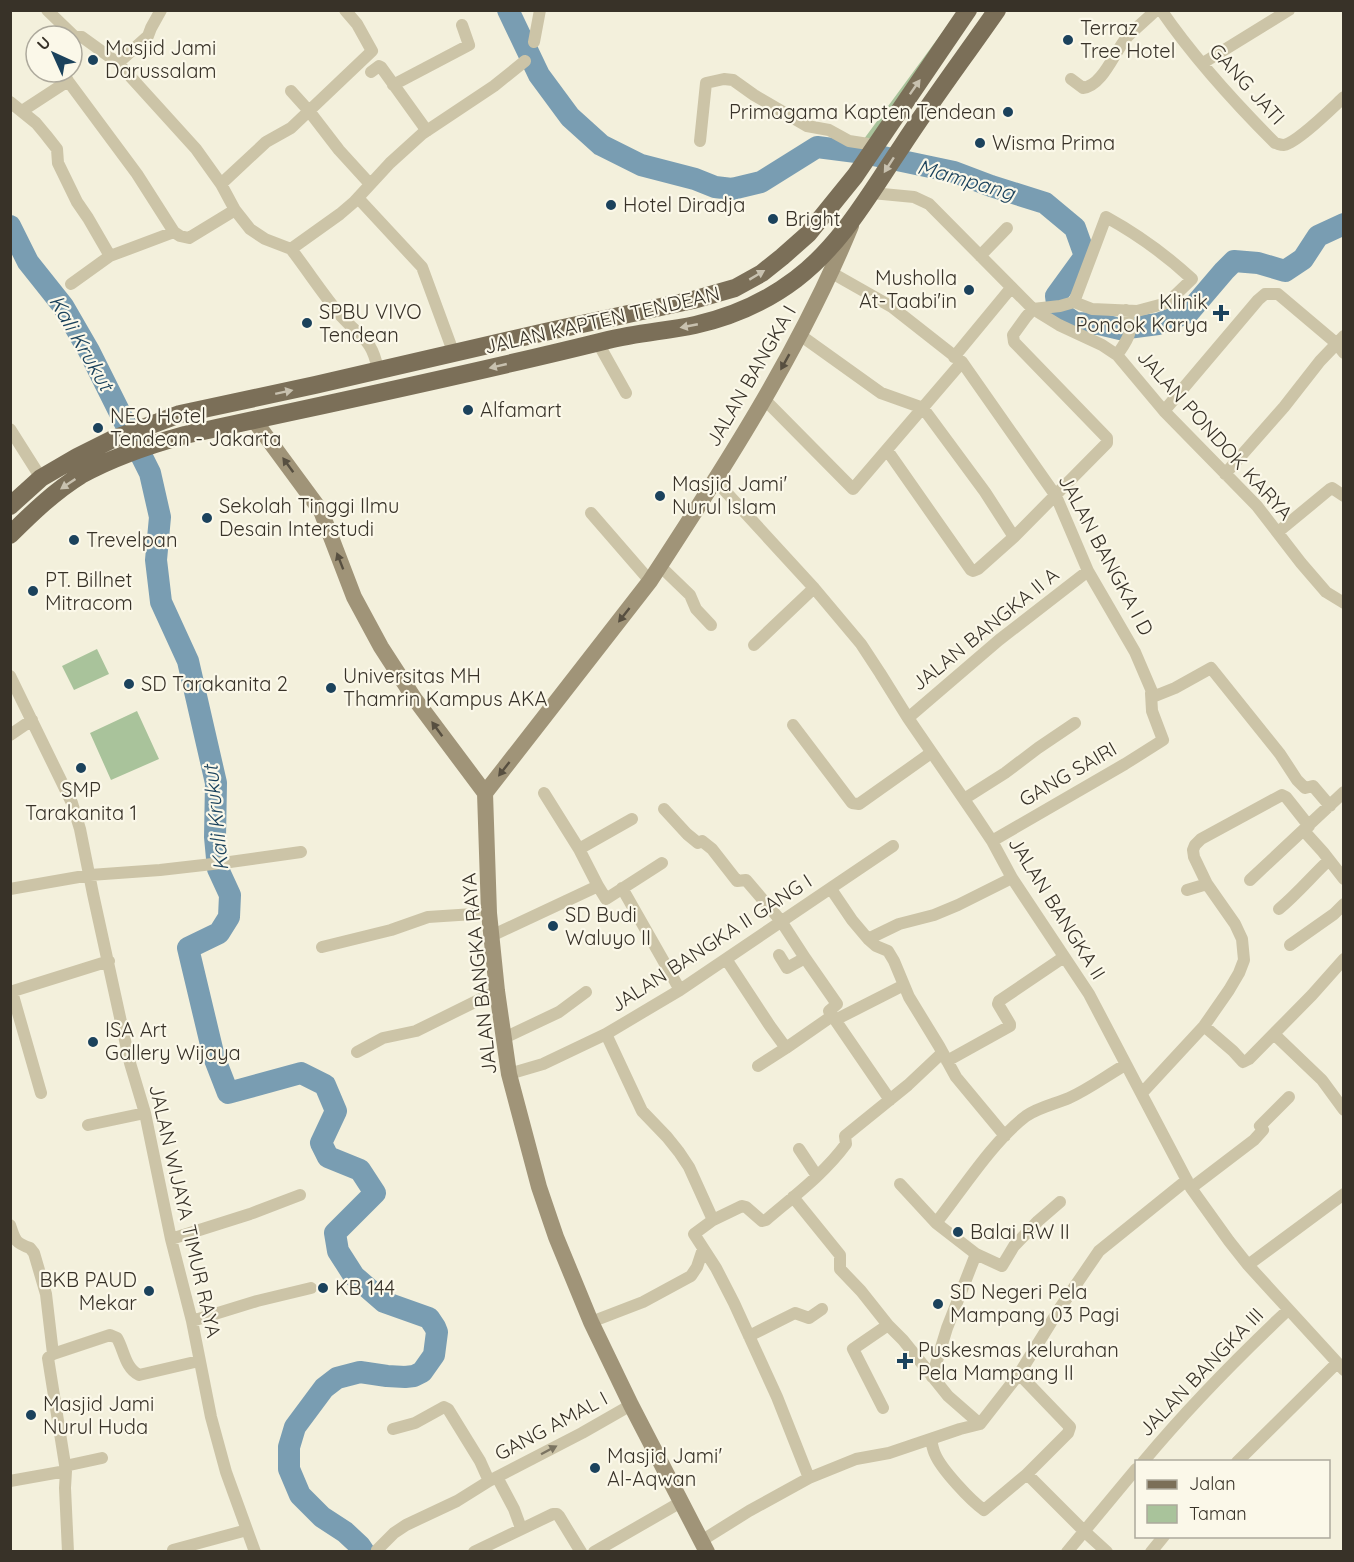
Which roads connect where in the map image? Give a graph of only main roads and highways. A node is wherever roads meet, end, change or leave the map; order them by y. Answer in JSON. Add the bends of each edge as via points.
{"nodes":[{"id":1,"x":968,"y":10,"type":"edge"},
{"id":2,"x":997,"y":10,"type":"edge"},
{"id":3,"x":10,"y":506,"type":"edge"},
{"id":4,"x":10,"y":535,"type":"edge"}],
"edges":[{"from":3,"to":1,"type":"main road","name":"JALAN KAPTEN TENDEAN","one_way":true,"via":[[40,478],[76,457],[180,414],[735,288],[762,273],[808,234],[855,176]]},
{"from":2,"to":4,"type":"main road","name":"JALAN KAPTEN TENDEAN","one_way":true,"via":[[856,215],[833,244],[773,295],[711,321],[154,444],[82,475],[58,491]]}]}
